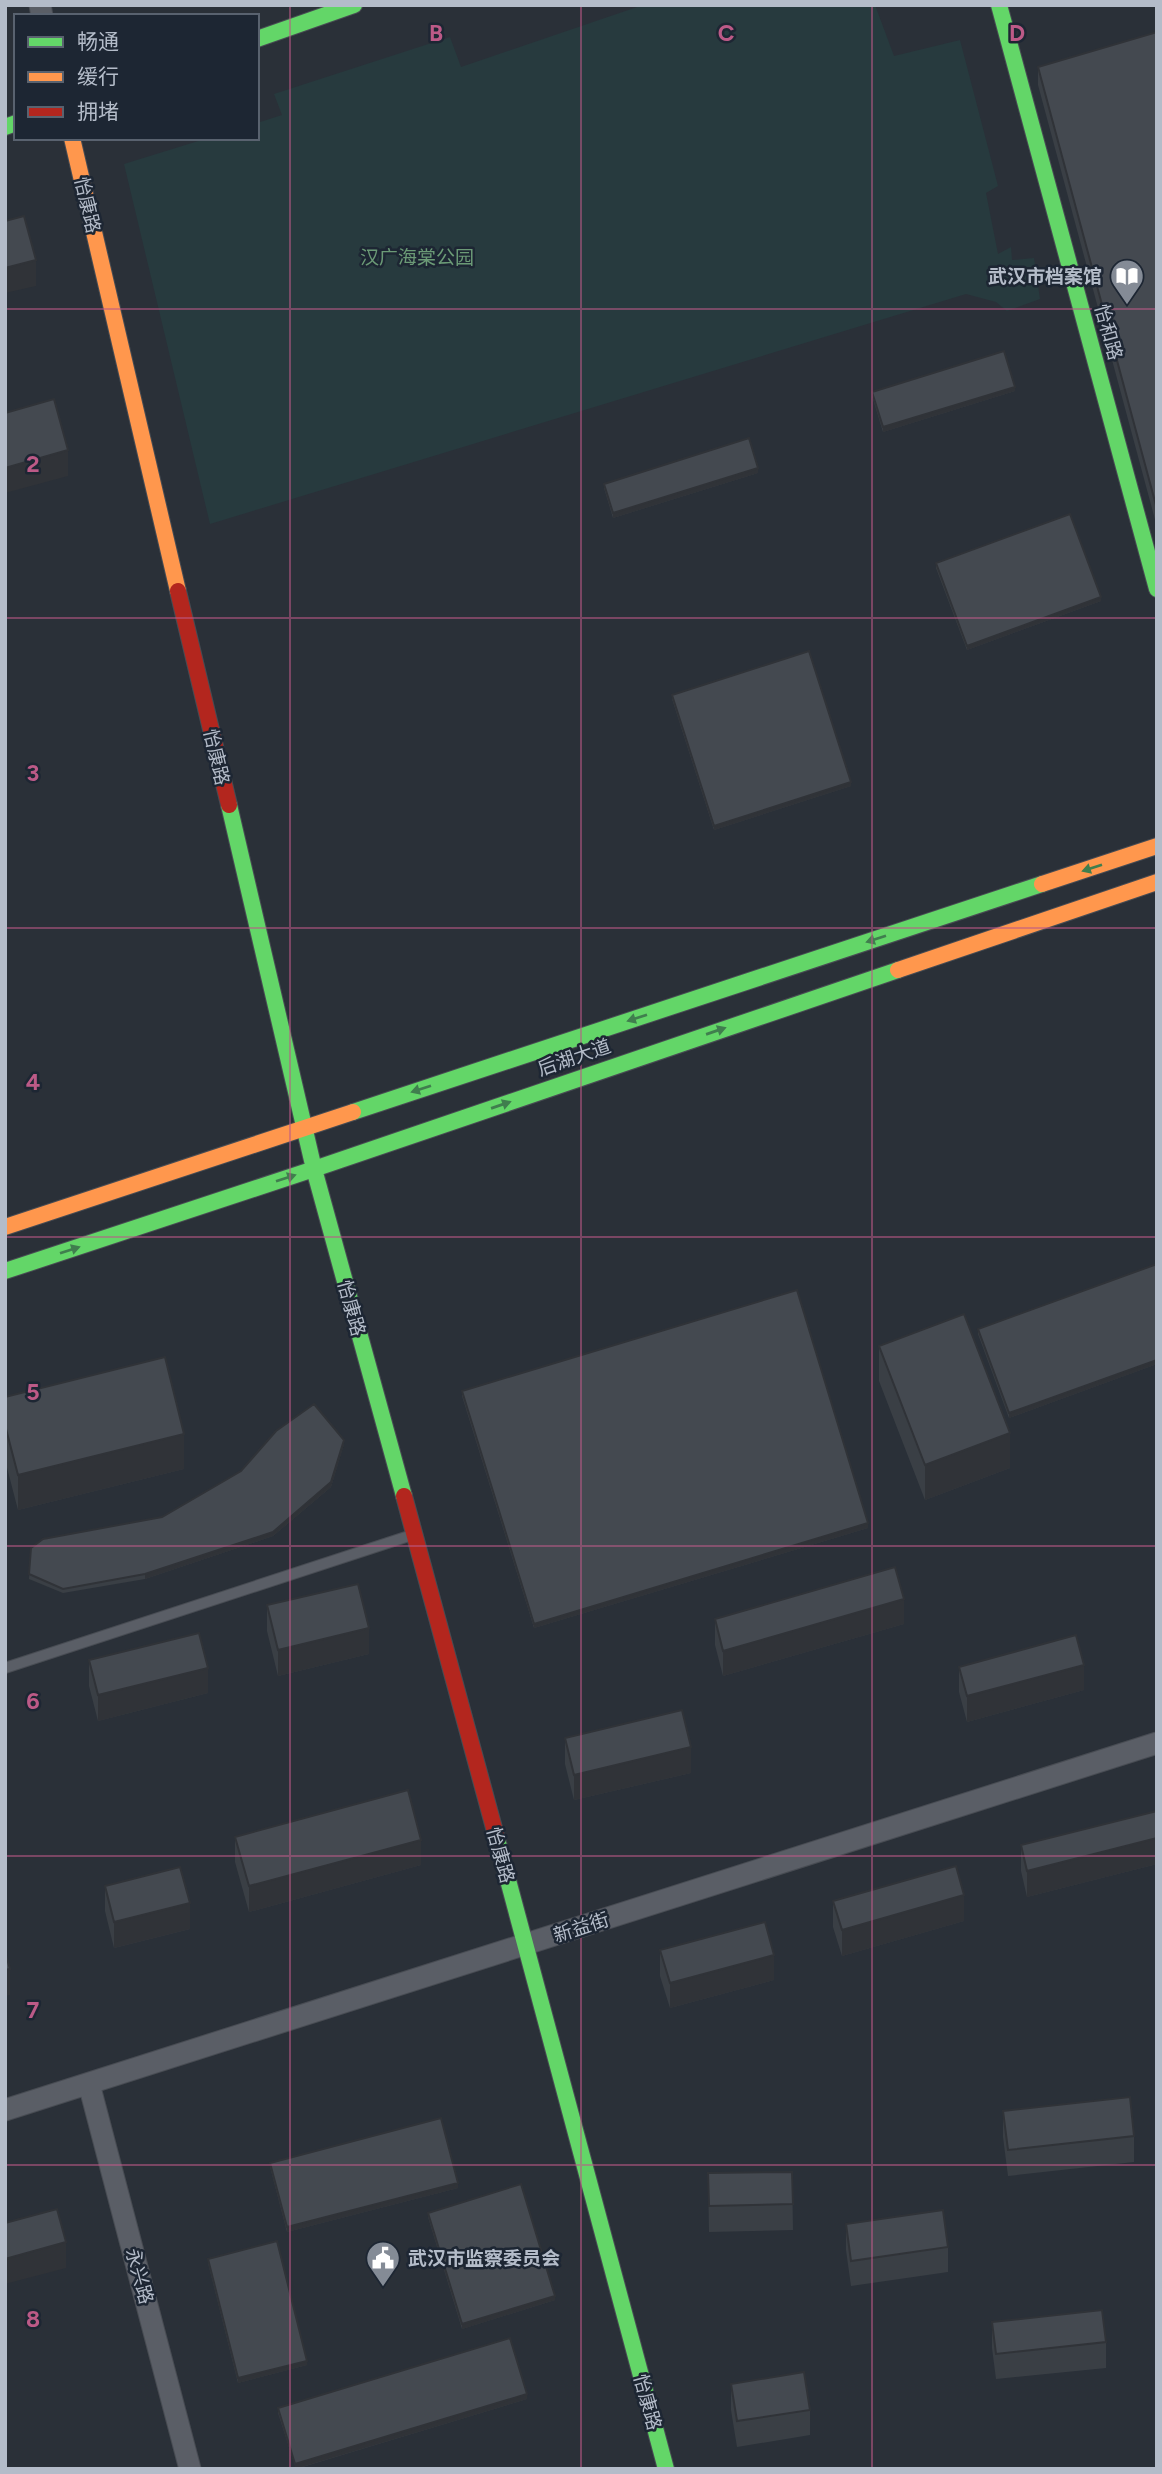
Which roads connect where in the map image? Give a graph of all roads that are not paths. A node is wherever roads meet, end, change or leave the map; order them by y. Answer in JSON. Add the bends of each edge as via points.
{"nodes":[{"id":1,"x":354,"y":5,"type":"edge"},
{"id":2,"x":999,"y":5,"type":"edge"},
{"id":3,"x":259,"y":38,"type":"edge"},
{"id":4,"x":1044,"y":69,"type":"edge"},
{"id":5,"x":1019,"y":76,"type":"junction"},
{"id":6,"x":72,"y":140,"type":"edge"},
{"id":7,"x":1157,"y":589,"type":"edge"},
{"id":8,"x":1157,"y":846,"type":"edge"},
{"id":9,"x":1157,"y":882,"type":"edge"},
{"id":10,"x":304,"y":1128,"type":"junction"},
{"id":11,"x":314,"y":1169,"type":"junction"},
{"id":12,"x":5,"y":1227,"type":"edge"},
{"id":13,"x":5,"y":1271,"type":"edge"},
{"id":14,"x":415,"y":1534,"type":"junction"},
{"id":15,"x":5,"y":1668,"type":"edge"},
{"id":16,"x":1157,"y":1743,"type":"edge"},
{"id":17,"x":525,"y":1945,"type":"junction"},
{"id":18,"x":89,"y":2084,"type":"junction"},
{"id":19,"x":5,"y":2110,"type":"edge"},
{"id":20,"x":190,"y":2469,"type":"edge"},
{"id":21,"x":666,"y":2469,"type":"edge"}],
"edges":[{"from":1,"to":3,"type":"street"},
{"from":2,"to":5,"type":"street","name":"怡和路"},
{"from":4,"to":5,"type":"street"},
{"from":5,"to":7,"type":"street","name":"怡和路"},
{"from":6,"to":10,"type":"street","name":"怡康路"},
{"from":8,"to":10,"type":"street","name":"后湖大道","one_way":true},
{"from":11,"to":9,"type":"street","name":"后湖大道","one_way":true},
{"from":10,"to":11,"type":"street","name":"怡康路"},
{"from":10,"to":12,"type":"street","name":"后湖大道"},
{"from":13,"to":11,"type":"street","name":"后湖大道","one_way":true},
{"from":11,"to":14,"type":"street","name":"怡康路"},
{"from":14,"to":15,"type":"lane"},
{"from":14,"to":17,"type":"street","name":"怡康路"},
{"from":16,"to":17,"type":"street","name":"新益街"},
{"from":17,"to":18,"type":"street","name":"新益街"},
{"from":17,"to":21,"type":"street","name":"怡康路"},
{"from":18,"to":19,"type":"street","name":"新益街"},
{"from":18,"to":20,"type":"street","name":"永兴路"}]}
